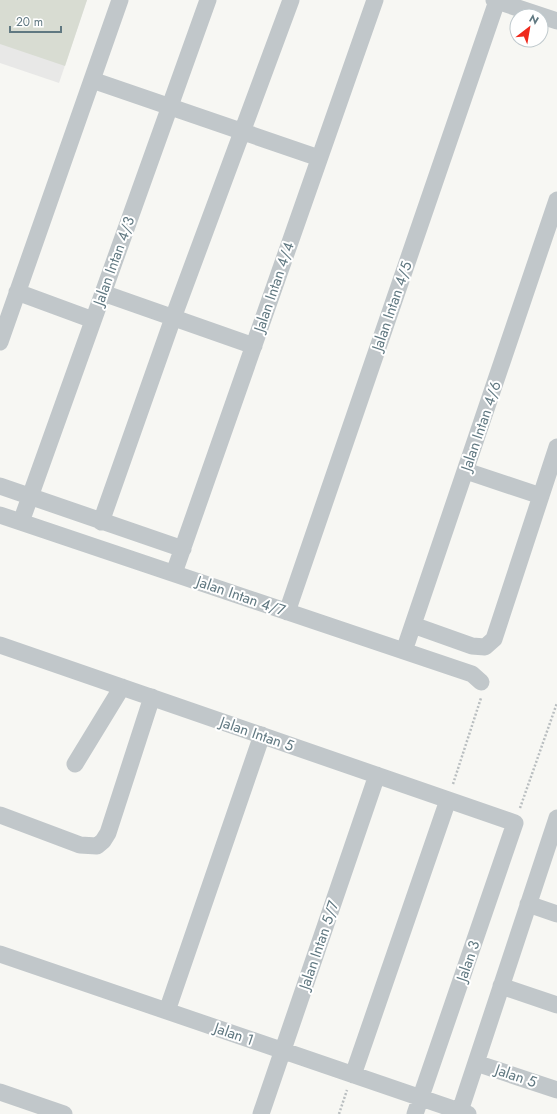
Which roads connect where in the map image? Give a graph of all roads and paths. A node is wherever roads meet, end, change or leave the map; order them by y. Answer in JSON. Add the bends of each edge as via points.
{"nodes":[{"id":1,"x":120,"y":0,"type":"edge"},
{"id":2,"x":208,"y":0,"type":"edge"},
{"id":3,"x":291,"y":0,"type":"edge"},
{"id":4,"x":375,"y":0,"type":"edge"},
{"id":5,"x":496,"y":0,"type":"edge"},
{"id":6,"x":557,"y":21,"type":"edge"},
{"id":7,"x":92,"y":80,"type":"junction"},
{"id":8,"x":170,"y":107,"type":"junction"},
{"id":9,"x":243,"y":132,"type":"junction"},
{"id":10,"x":319,"y":158,"type":"junction"},
{"id":11,"x":557,"y":200,"type":"edge"},
{"id":12,"x":553,"y":224,"type":"edge"},
{"id":13,"x":18,"y":292,"type":"junction"},
{"id":14,"x":103,"y":293,"type":"junction"},
{"id":15,"x":173,"y":318,"type":"junction"},
{"id":16,"x":93,"y":320,"type":"junction"},
{"id":17,"x":0,"y":342,"type":"edge"},
{"id":18,"x":254,"y":346,"type":"junction"},
{"id":19,"x":557,"y":447,"type":"edge"},
{"id":20,"x":466,"y":470,"type":"junction"},
{"id":21,"x":0,"y":486,"type":"edge"},
{"id":22,"x":30,"y":496,"type":"junction"},
{"id":23,"x":541,"y":496,"type":"junction"},
{"id":24,"x":0,"y":515,"type":"edge"},
{"id":25,"x":20,"y":522,"type":"junction"},
{"id":26,"x":101,"y":522,"type":"junction"},
{"id":27,"x":183,"y":549,"type":"junction"},
{"id":28,"x":174,"y":573,"type":"junction"},
{"id":29,"x":287,"y":612,"type":"junction"},
{"id":30,"x":413,"y":626,"type":"junction"},
{"id":31,"x":0,"y":645,"type":"edge"},
{"id":32,"x":404,"y":651,"type":"junction"},
{"id":33,"x":481,"y":682,"type":"joint"},
{"id":34,"x":122,"y":687,"type":"junction"},
{"id":35,"x":152,"y":697,"type":"junction"},
{"id":36,"x":557,"y":703,"type":"edge"},
{"id":37,"x":262,"y":735,"type":"junction"},
{"id":38,"x":75,"y":764,"type":"dead end"},
{"id":39,"x":377,"y":775,"type":"junction"},
{"id":40,"x":448,"y":800,"type":"junction"},
{"id":41,"x":0,"y":815,"type":"edge"},
{"id":42,"x":557,"y":821,"type":"edge"},
{"id":43,"x":515,"y":823,"type":"junction"},
{"id":44,"x":528,"y":904,"type":"junction"},
{"id":45,"x":557,"y":914,"type":"edge"},
{"id":46,"x":0,"y":954,"type":"edge"},
{"id":47,"x":501,"y":986,"type":"junction"},
{"id":48,"x":557,"y":1005,"type":"edge"},
{"id":49,"x":167,"y":1011,"type":"junction"},
{"id":50,"x":283,"y":1051,"type":"junction"},
{"id":51,"x":476,"y":1062,"type":"junction"},
{"id":52,"x":353,"y":1075,"type":"junction"},
{"id":53,"x":557,"y":1090,"type":"edge"},
{"id":54,"x":0,"y":1092,"type":"edge"},
{"id":55,"x":418,"y":1106,"type":"edge"},
{"id":56,"x":464,"y":1113,"type":"edge"},
{"id":57,"x":64,"y":1114,"type":"edge"},
{"id":58,"x":261,"y":1114,"type":"edge"},
{"id":59,"x":339,"y":1114,"type":"edge"}],
"edges":[{"from":1,"to":7,"type":"street"},
{"from":2,"to":8,"type":"street","name":"Jalan Intan 4/3"},
{"from":3,"to":9,"type":"street"},
{"from":4,"to":10,"type":"street","name":"Jalan Intan 4/4"},
{"from":5,"to":6,"type":"street"},
{"from":5,"to":29,"type":"street","name":"Jalan Intan 4/5"},
{"from":7,"to":8,"type":"street"},
{"from":7,"to":13,"type":"street"},
{"from":8,"to":9,"type":"street"},
{"from":8,"to":14,"type":"street","name":"Jalan Intan 4/3"},
{"from":9,"to":10,"type":"street"},
{"from":9,"to":15,"type":"street"},
{"from":10,"to":18,"type":"street","name":"Jalan Intan 4/4"},
{"from":11,"to":12,"type":"street","name":"Jalan Intan 4/6"},
{"from":12,"to":20,"type":"street","name":"Jalan Intan 4/6"},
{"from":13,"to":16,"type":"street"},
{"from":13,"to":17,"type":"street"},
{"from":14,"to":15,"type":"street"},
{"from":14,"to":16,"type":"street","name":"Jalan Intan 4/3"},
{"from":15,"to":18,"type":"street"},
{"from":15,"to":26,"type":"street"},
{"from":16,"to":22,"type":"street","name":"Jalan Intan 4/3"},
{"from":18,"to":27,"type":"street","name":"Jalan Intan 4/4"},
{"from":19,"to":23,"type":"street"},
{"from":20,"to":23,"type":"street"},
{"from":20,"to":30,"type":"street","name":"Jalan Intan 4/6"},
{"from":21,"to":22,"type":"street"},
{"from":22,"to":25,"type":"street","name":"Jalan Intan 4/3"},
{"from":22,"to":26,"type":"street"},
{"from":23,"to":30,"type":"street","via":[[494,638],[485,646],[472,646]]},
{"from":24,"to":25,"type":"street","name":"Jalan Intan 4/7"},
{"from":25,"to":28,"type":"street","name":"Jalan Intan 4/7"},
{"from":26,"to":27,"type":"street"},
{"from":27,"to":28,"type":"street","name":"Jalan Intan 4/4"},
{"from":28,"to":29,"type":"street","name":"Jalan Intan 4/7"},
{"from":29,"to":32,"type":"street","name":"Jalan Intan 4/7"},
{"from":30,"to":32,"type":"street","name":"Jalan Intan 4/6"},
{"from":31,"to":34,"type":"street","name":"Jalan Intan 5"},
{"from":32,"to":33,"type":"street","name":"Jalan Intan 4/7","via":[[472,674]]},
{"from":33,"to":40,"type":"path","via":[[483,689],[480,701]]},
{"from":34,"to":35,"type":"street","name":"Jalan Intan 5"},
{"from":34,"to":38,"type":"street"},
{"from":35,"to":37,"type":"street","name":"Jalan Intan 5"},
{"from":35,"to":41,"type":"street","via":[[108,833],[97,846],[80,845]]},
{"from":36,"to":43,"type":"path"},
{"from":37,"to":39,"type":"street","name":"Jalan Intan 5"},
{"from":37,"to":49,"type":"street"},
{"from":39,"to":40,"type":"street","name":"Jalan Intan 5"},
{"from":39,"to":50,"type":"street","name":"Jalan Intan 5/7"},
{"from":40,"to":43,"type":"street","name":"Jalan Intan 5"},
{"from":40,"to":52,"type":"street"},
{"from":42,"to":44,"type":"street"},
{"from":43,"to":55,"type":"street","name":"Jalan 3"},
{"from":44,"to":45,"type":"street"},
{"from":44,"to":47,"type":"street"},
{"from":46,"to":49,"type":"street","name":"Jalan 1"},
{"from":47,"to":48,"type":"street"},
{"from":47,"to":51,"type":"street"},
{"from":49,"to":50,"type":"street","name":"Jalan 1"},
{"from":50,"to":52,"type":"street","name":"Jalan 1"},
{"from":50,"to":58,"type":"street","name":"Jalan Intan 5/7"},
{"from":51,"to":53,"type":"street","name":"Jalan 5"},
{"from":51,"to":56,"type":"street"},
{"from":52,"to":55,"type":"street","name":"Jalan 1"},
{"from":52,"to":59,"type":"path"},
{"from":54,"to":57,"type":"street"},
{"from":55,"to":56,"type":"street","name":"Jalan 1"}]}
